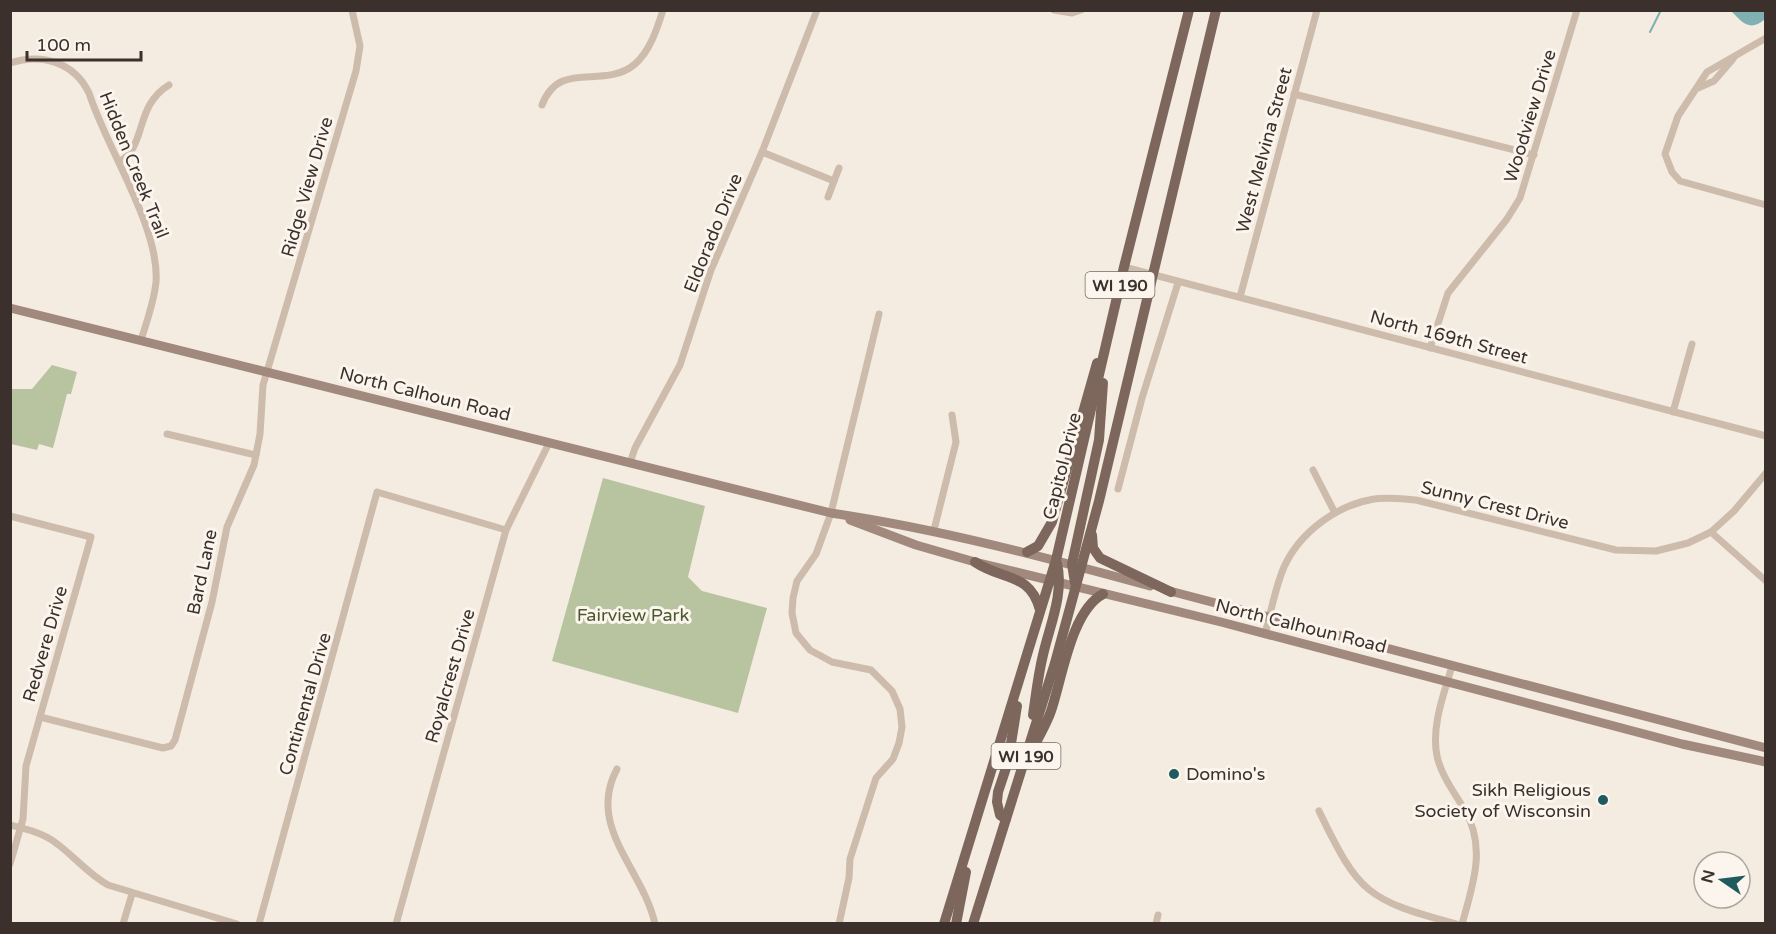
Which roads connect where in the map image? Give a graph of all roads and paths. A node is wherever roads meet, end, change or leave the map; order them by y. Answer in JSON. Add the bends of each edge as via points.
{"nodes":[{"id":1,"x":352,"y":10,"type":"edge"},
{"id":2,"x":663,"y":10,"type":"edge"},
{"id":3,"x":816,"y":10,"type":"edge"},
{"id":4,"x":1054,"y":10,"type":"edge"},
{"id":5,"x":1081,"y":10,"type":"edge"},
{"id":6,"x":1189,"y":10,"type":"edge"},
{"id":7,"x":1216,"y":10,"type":"edge"},
{"id":8,"x":1317,"y":10,"type":"edge"},
{"id":9,"x":1577,"y":10,"type":"edge"},
{"id":10,"x":1766,"y":38,"type":"edge"},
{"id":11,"x":10,"y":63,"type":"edge"},
{"id":12,"x":169,"y":84,"type":"dead end"},
{"id":13,"x":1294,"y":94,"type":"junction"},
{"id":14,"x":542,"y":105,"type":"dead end"},
{"id":15,"x":762,"y":152,"type":"junction"},
{"id":16,"x":1534,"y":155,"type":"junction"},
{"id":17,"x":119,"y":162,"type":"junction"},
{"id":18,"x":839,"y":168,"type":"dead end"},
{"id":19,"x":834,"y":181,"type":"junction"},
{"id":20,"x":828,"y":197,"type":"dead end"},
{"id":21,"x":1766,"y":205,"type":"edge"},
{"id":22,"x":1124,"y":267,"type":"junction"},
{"id":23,"x":1153,"y":274,"type":"junction"},
{"id":24,"x":1179,"y":283,"type":"junction"},
{"id":25,"x":1240,"y":297,"type":"junction"},
{"id":26,"x":10,"y":308,"type":"edge"},
{"id":27,"x":1115,"y":308,"type":"junction"},
{"id":28,"x":879,"y":314,"type":"dead end"},
{"id":29,"x":141,"y":340,"type":"junction"},
{"id":30,"x":1692,"y":344,"type":"dead end"},
{"id":31,"x":1430,"y":348,"type":"junction"},
{"id":32,"x":1103,"y":365,"type":"junction"},
{"id":33,"x":269,"y":371,"type":"junction"},
{"id":34,"x":1673,"y":412,"type":"junction"},
{"id":35,"x":952,"y":415,"type":"dead end"},
{"id":36,"x":167,"y":434,"type":"dead end"},
{"id":37,"x":1766,"y":436,"type":"edge"},
{"id":38,"x":549,"y":443,"type":"junction"},
{"id":39,"x":256,"y":455,"type":"junction"},
{"id":40,"x":630,"y":463,"type":"junction"},
{"id":41,"x":1313,"y":470,"type":"dead end"},
{"id":42,"x":1766,"y":473,"type":"edge"},
{"id":43,"x":1118,"y":489,"type":"dead end"},
{"id":44,"x":831,"y":513,"type":"junction"},
{"id":45,"x":1335,"y":513,"type":"junction"},
{"id":46,"x":10,"y":516,"type":"edge"},
{"id":47,"x":1092,"y":526,"type":"junction"},
{"id":48,"x":506,"y":530,"type":"junction"},
{"id":49,"x":934,"y":530,"type":"junction"},
{"id":50,"x":1711,"y":532,"type":"junction"},
{"id":51,"x":1027,"y":552,"type":"junction"},
{"id":52,"x":1056,"y":560,"type":"junction"},
{"id":53,"x":975,"y":562,"type":"junction"},
{"id":54,"x":1076,"y":566,"type":"junction"},
{"id":55,"x":1766,"y":581,"type":"edge"},
{"id":56,"x":1054,"y":582,"type":"junction"},
{"id":57,"x":1076,"y":587,"type":"junction"},
{"id":58,"x":1171,"y":592,"type":"junction"},
{"id":59,"x":1103,"y":594,"type":"junction"},
{"id":60,"x":1041,"y":611,"type":"junction"},
{"id":61,"x":1269,"y":618,"type":"junction"},
{"id":62,"x":1265,"y":634,"type":"junction"},
{"id":63,"x":1452,"y":666,"type":"junction"},
{"id":64,"x":1448,"y":681,"type":"junction"},
{"id":65,"x":1019,"y":685,"type":"junction"},
{"id":66,"x":40,"y":717,"type":"junction"},
{"id":67,"x":1766,"y":748,"type":"edge"},
{"id":68,"x":1028,"y":749,"type":"junction"},
{"id":69,"x":1766,"y":762,"type":"edge"},
{"id":70,"x":617,"y":769,"type":"dead end"},
{"id":71,"x":1019,"y":778,"type":"junction"},
{"id":72,"x":1319,"y":811,"type":"dead end"},
{"id":73,"x":1006,"y":819,"type":"junction"},
{"id":74,"x":10,"y":825,"type":"edge"},
{"id":75,"x":974,"y":827,"type":"junction"},
{"id":76,"x":20,"y":828,"type":"junction"},
{"id":77,"x":10,"y":864,"type":"edge"},
{"id":78,"x":132,"y":894,"type":"junction"},
{"id":79,"x":1158,"y":915,"type":"dead end"},
{"id":80,"x":123,"y":924,"type":"edge"},
{"id":81,"x":237,"y":924,"type":"edge"},
{"id":82,"x":259,"y":924,"type":"edge"},
{"id":83,"x":396,"y":924,"type":"edge"},
{"id":84,"x":655,"y":924,"type":"edge"},
{"id":85,"x":839,"y":924,"type":"edge"},
{"id":86,"x":944,"y":924,"type":"edge"},
{"id":87,"x":956,"y":924,"type":"edge"},
{"id":88,"x":974,"y":924,"type":"edge"},
{"id":89,"x":1156,"y":924,"type":"edge"},
{"id":90,"x":1456,"y":924,"type":"edge"},
{"id":91,"x":1462,"y":924,"type":"edge"}],
"edges":[{"from":1,"to":33,"type":"street","name":"Ridge View Drive","via":[[360,46],[356,71]]},
{"from":2,"to":14,"type":"street","via":[[650,43],[634,65],[613,75],[565,79],[548,90]]},
{"from":3,"to":15,"type":"street","name":"Eldorado Drive"},
{"from":4,"to":5,"type":"street"},
{"from":6,"to":22,"type":"main road","name":"Capitol Drive","number":"WI 190"},
{"from":7,"to":23,"type":"main road","number":"WI 190"},
{"from":8,"to":13,"type":"street","name":"West Melvina Street"},
{"from":9,"to":16,"type":"street","name":"Woodview Drive"},
{"from":10,"to":21,"type":"street","via":[[1733,59],[1714,81],[1698,88],[1678,116],[1665,154],[1680,181]]},
{"from":11,"to":17,"type":"street","name":"Hidden Creek Trail","via":[[44,58],[78,77]]},
{"from":12,"to":17,"type":"street","via":[[149,101],[132,152]]},
{"from":13,"to":16,"type":"street"},
{"from":13,"to":25,"type":"street","name":"West Melvina Street"},
{"from":15,"to":19,"type":"street"},
{"from":15,"to":40,"type":"street","name":"Eldorado Drive","via":[[723,240],[680,365]]},
{"from":16,"to":31,"type":"street","name":"Woodview Drive","via":[[1514,208],[1448,293]]},
{"from":17,"to":29,"type":"street","name":"Hidden Creek Trail","via":[[149,237],[155,263],[152,305]]},
{"from":18,"to":19,"type":"street"},
{"from":19,"to":20,"type":"street"},
{"from":22,"to":23,"type":"street","name":"North 169th Street"},
{"from":22,"to":27,"type":"main road","name":"Capitol Drive","number":"WI 190"},
{"from":23,"to":24,"type":"street","name":"North 169th Street"},
{"from":23,"to":47,"type":"main road","number":"WI 190"},
{"from":24,"to":25,"type":"street","name":"North 169th Street"},
{"from":24,"to":43,"type":"street"},
{"from":25,"to":31,"type":"street","name":"North 169th Street"},
{"from":26,"to":29,"type":"main road","name":"North Calhoun Road"},
{"from":27,"to":32,"type":"main road","name":"Capitol Drive","number":"WI 190"},
{"from":27,"to":51,"type":"main road","via":[[1052,522],[1038,546]]},
{"from":28,"to":44,"type":"street"},
{"from":29,"to":33,"type":"main road","name":"North Calhoun Road"},
{"from":30,"to":34,"type":"street"},
{"from":31,"to":34,"type":"street","name":"North 169th Street"},
{"from":32,"to":52,"type":"main road","name":"Capitol Drive","number":"WI 190"},
{"from":32,"to":54,"type":"main road","via":[[1103,411]]},
{"from":33,"to":38,"type":"main road","name":"North Calhoun Road"},
{"from":33,"to":39,"type":"street","name":"Bard Lane","via":[[263,388]]},
{"from":34,"to":37,"type":"street","name":"North 169th Street"},
{"from":35,"to":49,"type":"street","via":[[956,442]]},
{"from":36,"to":39,"type":"street"},
{"from":38,"to":40,"type":"main road","name":"North Calhoun Road"},
{"from":38,"to":48,"type":"street","name":"Royalcrest Drive"},
{"from":39,"to":66,"type":"street","name":"Bard Lane","via":[[227,527],[212,602],[171,746],[163,748]]},
{"from":40,"to":44,"type":"main road","name":"North Calhoun Road"},
{"from":41,"to":45,"type":"street"},
{"from":42,"to":50,"type":"street","name":"Sunny Crest Drive"},
{"from":44,"to":49,"type":"main road","name":"North Calhoun Road"},
{"from":44,"to":53,"type":"main road","name":"North Calhoun Road"},
{"from":44,"to":85,"type":"street","via":[[816,554],[797,581],[792,613],[796,633],[817,655],[859,666],[882,679],[900,709],[902,727],[893,759],[876,778],[850,859]]},
{"from":45,"to":50,"type":"street","name":"Sunny Crest Drive","via":[[1376,499],[1416,500],[1631,552],[1677,546]]},
{"from":45,"to":61,"type":"street","name":"Sunny Crest Drive","via":[[1299,542],[1291,554]]},
{"from":46,"to":66,"type":"street","name":"Redvere Drive","via":[[91,537]]},
{"from":47,"to":54,"type":"main road","number":"WI 190"},
{"from":47,"to":58,"type":"main road","via":[[1093,548],[1100,558]]},
{"from":48,"to":82,"type":"street","name":"Continental Drive","via":[[377,492]]},
{"from":48,"to":83,"type":"street","name":"Royalcrest Drive"},
{"from":49,"to":51,"type":"main road","name":"North Calhoun Road"},
{"from":50,"to":55,"type":"street"},
{"from":51,"to":52,"type":"main road","name":"North Calhoun Road"},
{"from":52,"to":54,"type":"main road","name":"North Calhoun Road"},
{"from":52,"to":56,"type":"main road"},
{"from":53,"to":56,"type":"main road","name":"North Calhoun Road"},
{"from":53,"to":60,"type":"main road","via":[[1032,588]]},
{"from":54,"to":57,"type":"main road"},
{"from":54,"to":58,"type":"main road","name":"North Calhoun Road"},
{"from":56,"to":57,"type":"main road","name":"North Calhoun Road"},
{"from":56,"to":60,"type":"main road","number":"WI 190"},
{"from":56,"to":68,"type":"main road"},
{"from":57,"to":59,"type":"main road","name":"North Calhoun Road"},
{"from":57,"to":68,"type":"main road","number":"WI 190"},
{"from":58,"to":61,"type":"main road","name":"North Calhoun Road"},
{"from":59,"to":62,"type":"main road","name":"North Calhoun Road"},
{"from":59,"to":71,"type":"main road","via":[[1090,605],[1077,627],[1050,712]]},
{"from":60,"to":65,"type":"main road","number":"WI 190"},
{"from":61,"to":62,"type":"street","name":"Sunny Crest Drive"},
{"from":61,"to":63,"type":"main road","name":"North Calhoun Road"},
{"from":62,"to":64,"type":"main road","name":"North Calhoun Road"},
{"from":63,"to":64,"type":"street"},
{"from":63,"to":67,"type":"main road","name":"North Calhoun Road"},
{"from":64,"to":69,"type":"main road","name":"North Calhoun Road","via":[[1682,744]]},
{"from":64,"to":91,"type":"street","via":[[1437,730],[1437,756],[1471,822],[1477,844],[1476,869]]},
{"from":65,"to":73,"type":"main road","via":[[1014,735],[997,802],[1000,815]]},
{"from":65,"to":75,"type":"main road","number":"WI 190"},
{"from":66,"to":76,"type":"street","name":"Redvere Drive","via":[[27,766]]},
{"from":68,"to":71,"type":"main road","number":"WI 190"},
{"from":70,"to":84,"type":"street","via":[[609,784],[606,808]]},
{"from":71,"to":73,"type":"main road","number":"WI 190"},
{"from":72,"to":90,"type":"street","via":[[1344,862],[1366,889],[1403,909]]},
{"from":73,"to":88,"type":"main road","number":"WI 190"},
{"from":74,"to":76,"type":"street"},
{"from":75,"to":86,"type":"main road","number":"WI 190"},
{"from":75,"to":87,"type":"main road"},
{"from":76,"to":77,"type":"street","name":"Redvere Drive"},
{"from":76,"to":78,"type":"street","via":[[54,842],[94,877]]},
{"from":78,"to":80,"type":"street"},
{"from":78,"to":81,"type":"street"},
{"from":79,"to":89,"type":"street"}]}
